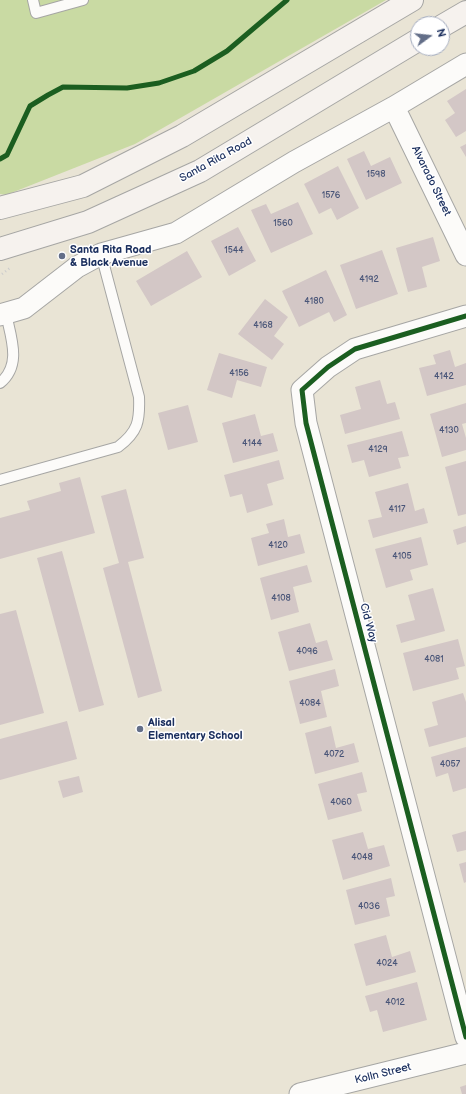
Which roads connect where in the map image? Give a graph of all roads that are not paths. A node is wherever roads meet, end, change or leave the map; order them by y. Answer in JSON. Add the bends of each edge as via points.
{"nodes":[{"id":1,"x":33,"y":0,"type":"edge"},
{"id":2,"x":83,"y":0,"type":"edge"},
{"id":3,"x":412,"y":0,"type":"edge"},
{"id":4,"x":466,"y":12,"type":"edge"},
{"id":5,"x":450,"y":21,"type":"edge"},
{"id":6,"x":410,"y":45,"type":"edge"},
{"id":7,"x":466,"y":64,"type":"edge"},
{"id":8,"x":394,"y":107,"type":"junction"},
{"id":9,"x":0,"y":208,"type":"edge"},
{"id":10,"x":0,"y":249,"type":"edge"},
{"id":11,"x":101,"y":254,"type":"junction"},
{"id":12,"x":466,"y":255,"type":"edge"},
{"id":13,"x":3,"y":314,"type":"edge"},
{"id":14,"x":466,"y":316,"type":"edge"},
{"id":15,"x":0,"y":383,"type":"edge"},
{"id":16,"x":0,"y":480,"type":"edge"},
{"id":17,"x":466,"y":1038,"type":"edge"},
{"id":18,"x":466,"y":1054,"type":"edge"},
{"id":19,"x":300,"y":1094,"type":"edge"}],
"edges":[{"from":1,"to":2,"type":"lane","via":[[36,13]]},
{"from":3,"to":9,"type":"main road","via":[[182,136],[83,186]]},
{"from":4,"to":5,"type":"main road"},
{"from":6,"to":10,"type":"main road","name":"Santa Rita Road","via":[[200,171],[88,222]]},
{"from":7,"to":8,"type":"street"},
{"from":8,"to":11,"type":"street","via":[[294,162],[176,233]]},
{"from":8,"to":12,"type":"street","name":"Alvarado Street"},
{"from":11,"to":13,"type":"street","via":[[78,267],[24,308]]},
{"from":11,"to":16,"type":"lane","via":[[139,397],[140,416],[136,429],[128,440],[118,447]]},
{"from":13,"to":15,"type":"lane","via":[[14,359],[8,376]]},
{"from":14,"to":17,"type":"street","name":"Cid Way","via":[[355,349],[328,367],[302,390],[306,423]]},
{"from":18,"to":19,"type":"street","name":"Kolln Street"}]}
